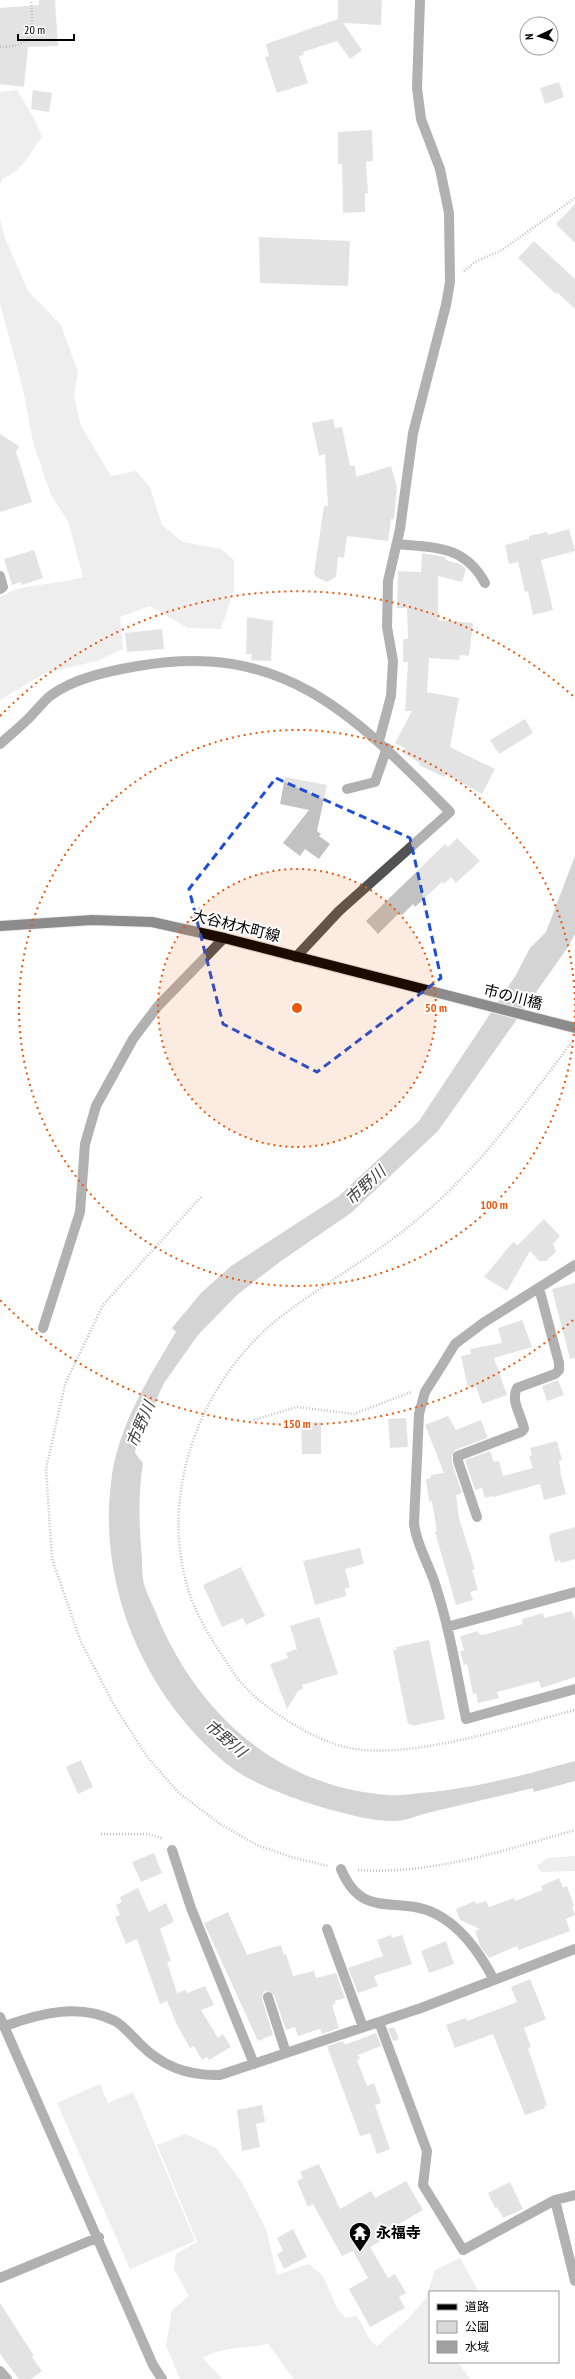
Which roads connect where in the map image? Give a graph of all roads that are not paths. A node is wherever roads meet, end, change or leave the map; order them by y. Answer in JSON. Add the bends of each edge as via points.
{"nodes":[{"id":1,"x":420,"y":0,"type":"edge"},
{"id":2,"x":397,"y":544,"type":"junction"},
{"id":3,"x":0,"y":576,"type":"edge"},
{"id":4,"x":485,"y":583,"type":"dead end"},
{"id":5,"x":0,"y":589,"type":"edge"},
{"id":6,"x":379,"y":741,"type":"junction"},
{"id":7,"x":0,"y":744,"type":"edge"},
{"id":8,"x":387,"y":748,"type":"junction"},
{"id":9,"x":347,"y":789,"type":"dead end"},
{"id":10,"x":0,"y":926,"type":"edge"},
{"id":11,"x":224,"y":938,"type":"junction"},
{"id":12,"x":296,"y":957,"type":"junction"},
{"id":13,"x":460,"y":999,"type":"joint"},
{"id":14,"x":575,"y":1028,"type":"edge"},
{"id":15,"x":575,"y":1265,"type":"edge"},
{"id":16,"x":539,"y":1288,"type":"junction"},
{"id":17,"x":43,"y":1328,"type":"dead end"},
{"id":18,"x":477,"y":1517,"type":"dead end"},
{"id":19,"x":575,"y":1592,"type":"edge"},
{"id":20,"x":447,"y":1627,"type":"junction"},
{"id":21,"x":575,"y":1689,"type":"edge"},
{"id":22,"x":172,"y":1850,"type":"road end"},
{"id":23,"x":341,"y":1869,"type":"road end"},
{"id":24,"x":327,"y":1929,"type":"dead end"},
{"id":25,"x":575,"y":1949,"type":"edge"},
{"id":26,"x":494,"y":1980,"type":"junction"},
{"id":27,"x":268,"y":1997,"type":"dead end"},
{"id":28,"x":0,"y":2017,"type":"edge"},
{"id":29,"x":379,"y":2022,"type":"junction"},
{"id":30,"x":5,"y":2026,"type":"junction"},
{"id":31,"x":363,"y":2027,"type":"junction"},
{"id":32,"x":286,"y":2053,"type":"junction"},
{"id":33,"x":254,"y":2064,"type":"junction"},
{"id":34,"x":575,"y":2195,"type":"edge"},
{"id":35,"x":555,"y":2200,"type":"junction"},
{"id":36,"x":99,"y":2237,"type":"junction"},
{"id":37,"x":0,"y":2278,"type":"edge"},
{"id":38,"x":575,"y":2282,"type":"edge"},
{"id":39,"x":0,"y":2370,"type":"edge"},
{"id":40,"x":7,"y":2379,"type":"edge"},
{"id":41,"x":162,"y":2379,"type":"edge"}],
"edges":[{"from":1,"to":2,"type":"street","via":[[417,88],[421,119],[440,169],[449,213],[450,282],[413,433]]},
{"from":2,"to":4,"type":"street","via":[[446,550],[462,555],[477,568]]},
{"from":2,"to":6,"type":"street","via":[[391,561],[386,604],[393,660],[391,696]]},
{"from":3,"to":5,"type":"street","via":[[3,587]]},
{"from":6,"to":7,"type":"street","via":[[336,706],[275,674],[231,663],[162,661],[117,669],[68,686],[50,696]]},
{"from":6,"to":8,"type":"street"},
{"from":8,"to":9,"type":"street","via":[[375,782]]},
{"from":8,"to":12,"type":"street","via":[[450,812],[338,911]]},
{"from":10,"to":11,"type":"main road","name":"大谷材木町線","via":[[92,920],[152,922]]},
{"from":11,"to":12,"type":"main road","name":"大谷材木町線"},
{"from":11,"to":17,"type":"street","via":[[158,1006],[138,1033],[96,1106],[85,1144],[80,1212]]},
{"from":12,"to":13,"type":"main road","name":"大谷材木町線"},
{"from":13,"to":14,"type":"main road","name":"市の川橋"},
{"from":15,"to":16,"type":"street"},
{"from":16,"to":18,"type":"street","via":[[559,1370],[555,1374],[517,1388],[515,1400],[524,1429],[521,1432],[458,1456]]},
{"from":16,"to":20,"type":"street","via":[[455,1344],[425,1392],[420,1414],[414,1524],[416,1537],[436,1586]]},
{"from":19,"to":20,"type":"street"},
{"from":20,"to":21,"type":"street","via":[[466,1719]]},
{"from":22,"to":33,"type":"street","via":[[191,1908]]},
{"from":23,"to":26,"type":"street","via":[[346,1882],[356,1895],[370,1902],[414,1907],[436,1914],[473,1945]]},
{"from":24,"to":31,"type":"street"},
{"from":25,"to":26,"type":"street"},
{"from":26,"to":29,"type":"street"},
{"from":27,"to":32,"type":"street"},
{"from":28,"to":30,"type":"street"},
{"from":29,"to":31,"type":"street"},
{"from":29,"to":35,"type":"street","via":[[427,2151],[423,2185],[463,2250]]},
{"from":30,"to":33,"type":"street","via":[[56,2011],[86,2011],[116,2022],[154,2057],[186,2072],[220,2074]]},
{"from":30,"to":36,"type":"street"},
{"from":31,"to":32,"type":"street"},
{"from":32,"to":33,"type":"street"},
{"from":34,"to":35,"type":"street"},
{"from":35,"to":38,"type":"street"},
{"from":36,"to":37,"type":"street"},
{"from":36,"to":41,"type":"street","via":[[153,2365]]},
{"from":39,"to":40,"type":"street"}]}
